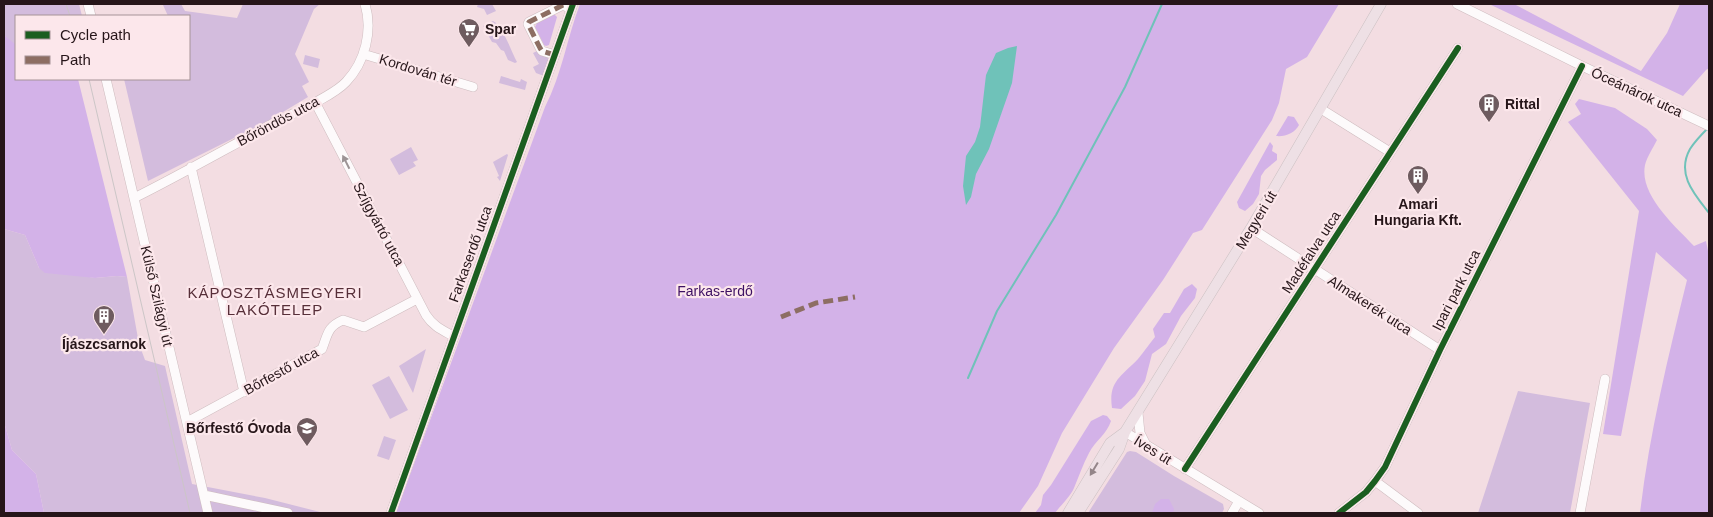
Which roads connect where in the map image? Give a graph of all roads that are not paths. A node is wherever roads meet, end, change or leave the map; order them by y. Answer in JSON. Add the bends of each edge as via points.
{"nodes":[{"id":1,"x":365,"y":4,"type":"edge"},
{"id":2,"x":1457,"y":4,"type":"edge"},
{"id":3,"x":572,"y":6,"type":"edge"},
{"id":4,"x":1379,"y":6,"type":"edge"},
{"id":5,"x":1458,"y":48,"type":"dead end"},
{"id":6,"x":363,"y":54,"type":"junction"},
{"id":7,"x":556,"y":55,"type":"junction"},
{"id":8,"x":1582,"y":66,"type":"junction"},
{"id":9,"x":106,"y":80,"type":"edge"},
{"id":10,"x":473,"y":87,"type":"dead end"},
{"id":11,"x":315,"y":102,"type":"junction"},
{"id":12,"x":1320,"y":109,"type":"junction"},
{"id":13,"x":1709,"y":126,"type":"edge"},
{"id":14,"x":1390,"y":152,"type":"junction"},
{"id":15,"x":191,"y":168,"type":"junction"},
{"id":16,"x":134,"y":198,"type":"junction"},
{"id":17,"x":1251,"y":228,"type":"junction"},
{"id":18,"x":1315,"y":269,"type":"junction"},
{"id":19,"x":417,"y":299,"type":"junction"},
{"id":20,"x":453,"y":336,"type":"junction"},
{"id":21,"x":1440,"y":350,"type":"junction"},
{"id":22,"x":1605,"y":379,"type":"dead end"},
{"id":23,"x":244,"y":392,"type":"junction"},
{"id":24,"x":1138,"y":413,"type":"junction"},
{"id":25,"x":187,"y":422,"type":"junction"},
{"id":26,"x":1125,"y":432,"type":"junction"},
{"id":27,"x":1146,"y":446,"type":"junction"},
{"id":28,"x":1185,"y":469,"type":"junction"},
{"id":29,"x":1375,"y":482,"type":"junction"},
{"id":30,"x":204,"y":495,"type":"junction"},
{"id":31,"x":1239,"y":501,"type":"junction"},
{"id":32,"x":208,"y":513,"type":"edge"},
{"id":33,"x":288,"y":513,"type":"edge"},
{"id":34,"x":391,"y":513,"type":"edge"},
{"id":35,"x":1068,"y":513,"type":"edge"},
{"id":36,"x":1078,"y":513,"type":"edge"},
{"id":37,"x":1232,"y":513,"type":"edge"},
{"id":38,"x":1259,"y":513,"type":"edge"},
{"id":39,"x":1339,"y":513,"type":"edge"},
{"id":40,"x":1418,"y":513,"type":"edge"},
{"id":41,"x":1580,"y":513,"type":"edge"}],
"edges":[{"from":1,"to":6,"type":"street","name":"Bőröndös utca","via":[[368,31]]},
{"from":2,"to":8,"type":"street","name":"Óceánárok utca"},
{"from":3,"to":7,"type":"street","name":"Farkaserdő utca"},
{"from":3,"to":7,"type":"street","via":[[559,6],[528,24],[540,48]]},
{"from":4,"to":12,"type":"main road","name":"Megyeri út"},
{"from":5,"to":14,"type":"street","name":"Madéfalva utca"},
{"from":6,"to":10,"type":"street","name":"Kordován tér"},
{"from":6,"to":11,"type":"street","name":"Bőröndös utca","via":[[357,69],[345,83]]},
{"from":7,"to":20,"type":"street","name":"Farkaserdő utca"},
{"from":8,"to":13,"type":"street","name":"Óceánárok utca"},
{"from":8,"to":21,"type":"street","name":"Ipari park utca"},
{"from":9,"to":16,"type":"street","name":"Külső Szilágyi út"},
{"from":11,"to":15,"type":"street","name":"Bőröndös utca"},
{"from":19,"to":11,"type":"street","name":"Szíjgyártó utca","one_way":true},
{"from":12,"to":14,"type":"street"},
{"from":12,"to":17,"type":"main road","name":"Megyeri út"},
{"from":14,"to":18,"type":"street","name":"Madéfalva utca"},
{"from":15,"to":16,"type":"street","name":"Bőröndös utca"},
{"from":15,"to":23,"type":"street"},
{"from":16,"to":25,"type":"street","name":"Külső Szilágyi út"},
{"from":17,"to":18,"type":"street","name":"Almakerék utca"},
{"from":17,"to":24,"type":"main road","name":"Megyeri út"},
{"from":18,"to":21,"type":"street","name":"Almakerék utca"},
{"from":18,"to":28,"type":"street","name":"Madéfalva utca"},
{"from":19,"to":20,"type":"street","name":"Szíjgyártó utca","via":[[431,323]]},
{"from":19,"to":23,"type":"street","name":"Bőrfestő utca","via":[[364,327],[343,320],[337,323],[330,327],[322,349]]},
{"from":20,"to":34,"type":"street","name":"Farkaserdő utca"},
{"from":21,"to":29,"type":"street","name":"Ipari park utca"},
{"from":22,"to":41,"type":"street"},
{"from":23,"to":25,"type":"street","name":"Bőrfestő utca"},
{"from":24,"to":26,"type":"main road","name":"Megyeri út"},
{"from":24,"to":27,"type":"street","via":[[1140,433]]},
{"from":25,"to":30,"type":"street","name":"Külső Szilágyi út"},
{"from":26,"to":27,"type":"street","name":"Íves út"},
{"from":26,"to":35,"type":"main road","name":"Megyeri út","one_way":true,"via":[[1110,443]]},
{"from":26,"to":36,"type":"main road","name":"Megyeri út","via":[[1119,449]]},
{"from":27,"to":28,"type":"street","name":"Íves út"},
{"from":28,"to":31,"type":"street","name":"Íves út"},
{"from":29,"to":39,"type":"street","name":"Ipari park utca"},
{"from":29,"to":40,"type":"street"},
{"from":30,"to":32,"type":"street","name":"Külső Szilágyi út"},
{"from":30,"to":33,"type":"street"},
{"from":31,"to":37,"type":"street"},
{"from":31,"to":38,"type":"street","name":"Íves út"}]}
